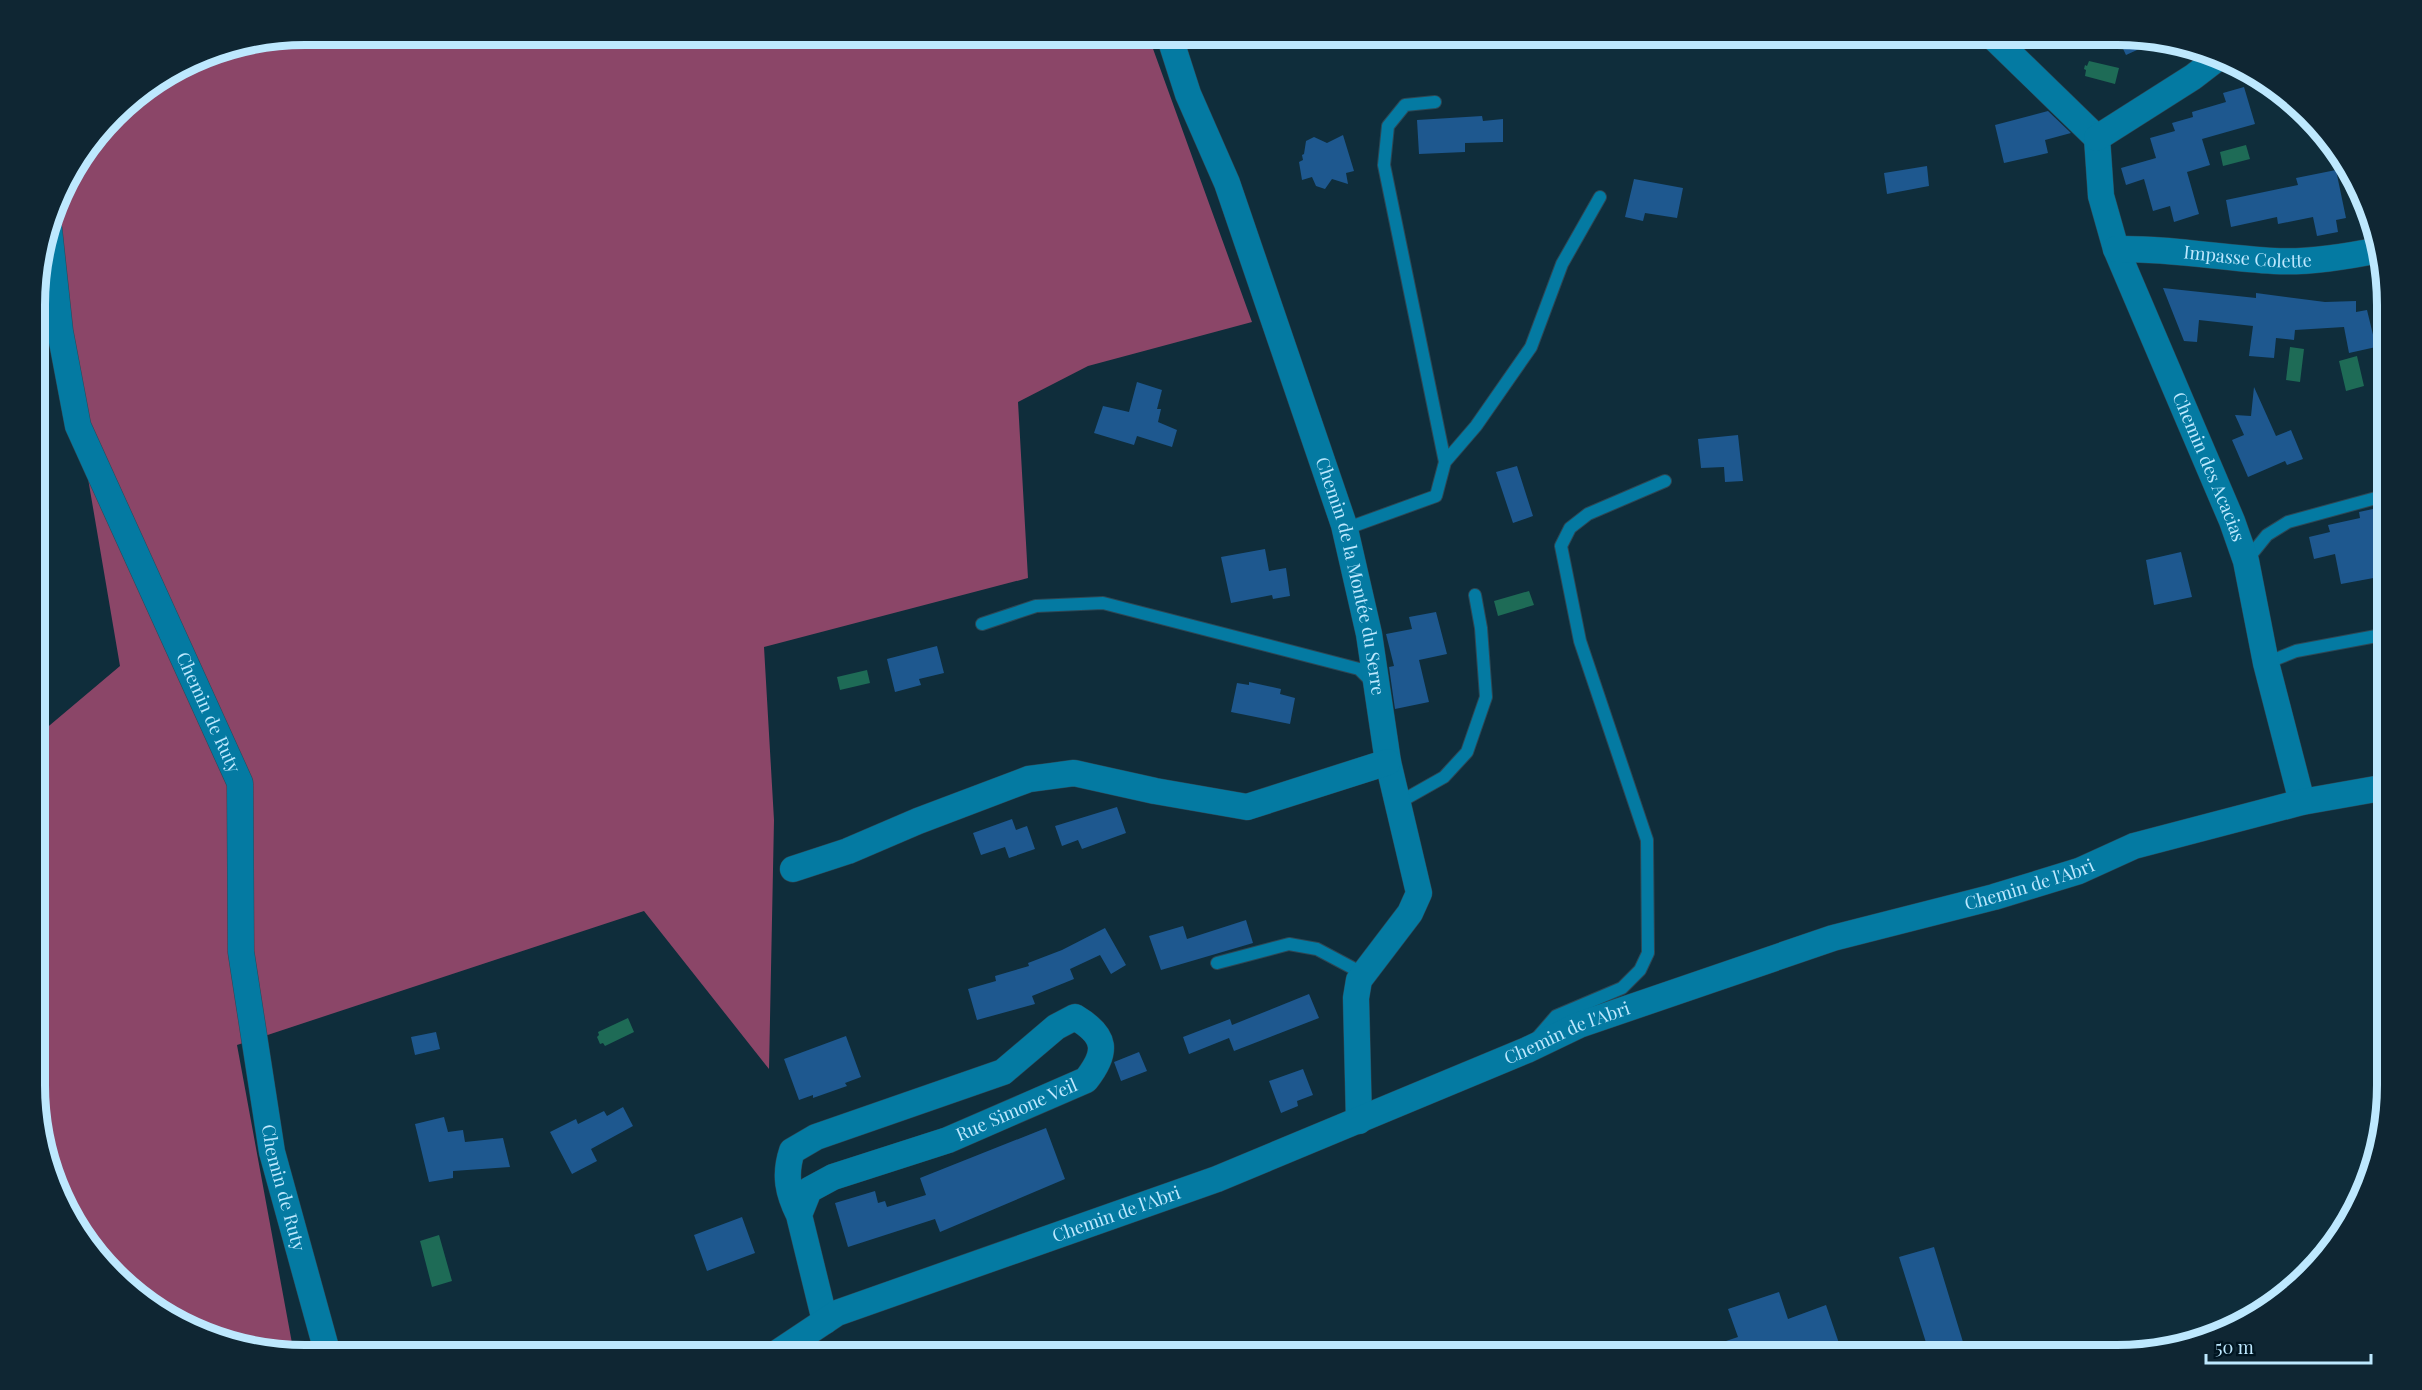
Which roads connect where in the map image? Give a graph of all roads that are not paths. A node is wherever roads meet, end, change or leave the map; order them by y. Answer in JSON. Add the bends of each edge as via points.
{"nodes":[{"id":1,"x":1172,"y":45,"type":"edge"},
{"id":2,"x":2003,"y":45,"type":"edge"},
{"id":3,"x":2211,"y":63,"type":"edge"},
{"id":4,"x":1435,"y":102,"type":"dead end"},
{"id":5,"x":2097,"y":138,"type":"junction"},
{"id":6,"x":1600,"y":197,"type":"dead end"},
{"id":7,"x":51,"y":249,"type":"edge"},
{"id":8,"x":2116,"y":249,"type":"junction"},
{"id":9,"x":2371,"y":252,"type":"edge"},
{"id":10,"x":1445,"y":462,"type":"junction"},
{"id":11,"x":1665,"y":481,"type":"dead end"},
{"id":12,"x":2377,"y":498,"type":"edge"},
{"id":13,"x":1345,"y":529,"type":"junction"},
{"id":14,"x":2246,"y":561,"type":"junction"},
{"id":15,"x":1475,"y":595,"type":"dead end"},
{"id":16,"x":982,"y":624,"type":"dead end"},
{"id":17,"x":2377,"y":636,"type":"edge"},
{"id":18,"x":2266,"y":663,"type":"junction"},
{"id":19,"x":1377,"y":686,"type":"junction"},
{"id":20,"x":1388,"y":762,"type":"junction"},
{"id":21,"x":2377,"y":789,"type":"edge"},
{"id":22,"x":2302,"y":802,"type":"junction"},
{"id":23,"x":1398,"y":804,"type":"junction"},
{"id":24,"x":793,"y":868,"type":"dead end"},
{"id":25,"x":1217,"y":963,"type":"dead end"},
{"id":26,"x":1364,"y":974,"type":"junction"},
{"id":27,"x":1527,"y":1050,"type":"junction"},
{"id":28,"x":1359,"y":1121,"type":"junction"},
{"id":29,"x":799,"y":1215,"type":"junction"},
{"id":30,"x":825,"y":1321,"type":"junction"},
{"id":31,"x":325,"y":1345,"type":"edge"},
{"id":32,"x":789,"y":1345,"type":"edge"}],
"edges":[{"from":1,"to":13,"type":"street","name":"Chemin de la Montée du Serre","via":[[1188,94],[1227,183]]},
{"from":2,"to":5,"type":"street"},
{"from":3,"to":5,"type":"street"},
{"from":4,"to":10,"type":"lane","via":[[1405,105],[1388,126],[1384,165]]},
{"from":5,"to":8,"type":"street","name":"Chemin des Acacias","via":[[2101,196]]},
{"from":6,"to":10,"type":"lane","via":[[1562,264],[1531,347],[1476,426]]},
{"from":7,"to":31,"type":"street","name":"Chemin de Ruty","via":[[60,331],[78,426],[240,783],[242,964],[272,1152]]},
{"from":8,"to":9,"type":"street","name":"Impasse Colette","via":[[2151,248],[2275,261],[2342,258]]},
{"from":8,"to":14,"type":"street","name":"Chemin des Acacias"},
{"from":10,"to":13,"type":"lane","via":[[1436,496]]},
{"from":11,"to":27,"type":"lane","via":[[1588,514],[1570,528],[1561,546],[1580,641],[1647,840],[1648,953],[1640,970],[1622,988],[1556,1016]]},
{"from":12,"to":14,"type":"lane","via":[[2288,522],[2267,535]]},
{"from":13,"to":19,"type":"street","name":"Chemin de la Montée du Serre"},
{"from":14,"to":18,"type":"street","name":"Chemin des Acacias"},
{"from":15,"to":23,"type":"lane","via":[[1486,697],[1467,752],[1444,777]]},
{"from":16,"to":19,"type":"lane","via":[[1036,606],[1103,603],[1359,669]]},
{"from":17,"to":18,"type":"lane","via":[[2296,651]]},
{"from":18,"to":22,"type":"street","name":"Chemin des Acacias"},
{"from":19,"to":20,"type":"street","name":"Chemin de la Montée du Serre"},
{"from":20,"to":23,"type":"street","name":"Chemin de la Montée du Serre"},
{"from":20,"to":24,"type":"street","via":[[1247,807],[1074,773],[1029,779],[848,851]]},
{"from":21,"to":22,"type":"street","name":"Chemin de l'Abri"},
{"from":22,"to":27,"type":"street","name":"Chemin de l'Abri","via":[[2134,846],[2079,871],[1994,897],[1833,938],[1579,1026]]},
{"from":23,"to":26,"type":"street","name":"Chemin de la Montée du Serre","via":[[1419,893],[1410,913]]},
{"from":25,"to":26,"type":"lane","via":[[1289,944],[1317,949]]},
{"from":26,"to":28,"type":"street","name":"Chemin de la Montée du Serre","via":[[1356,998]]},
{"from":27,"to":28,"type":"street","name":"Chemin de l'Abri"},
{"from":28,"to":30,"type":"street","name":"Chemin de l'Abri","via":[[1217,1179],[837,1313]]},
{"from":29,"to":29,"type":"street","name":"Rue Simone Veil","via":[[809,1190],[833,1178],[948,1140],[1086,1080],[1100,1062],[1100,1039],[1090,1026],[1075,1017],[1056,1027],[1003,1072],[816,1137],[792,1152],[786,1168],[791,1199]]},
{"from":29,"to":30,"type":"street","name":"Rue Simone Veil"},
{"from":30,"to":32,"type":"street","name":"Chemin de l'Abri"}]}
